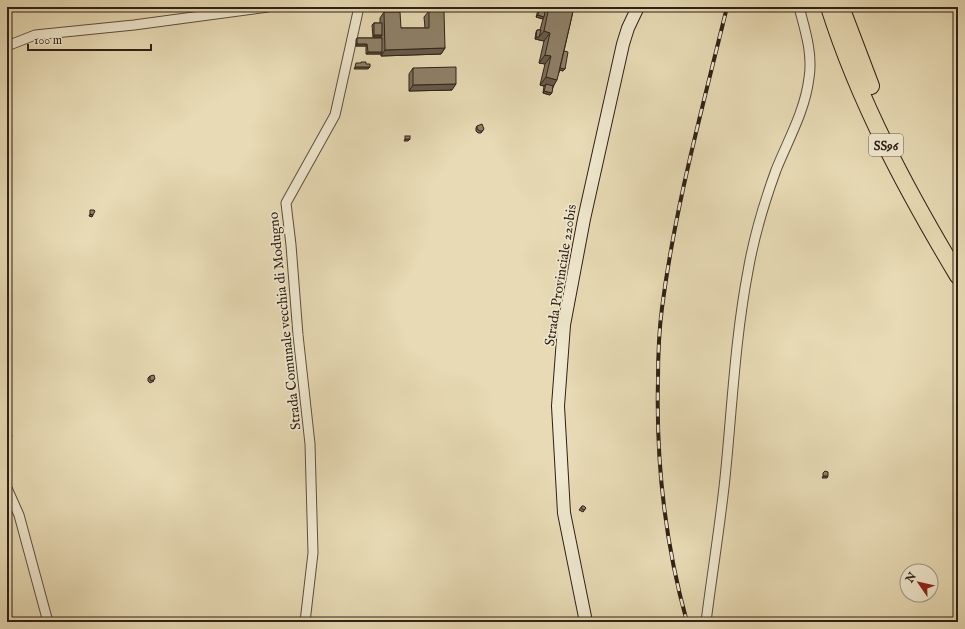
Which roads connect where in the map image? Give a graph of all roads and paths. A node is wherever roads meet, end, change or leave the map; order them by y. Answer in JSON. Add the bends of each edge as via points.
{"nodes":[{"id":1,"x":268,"y":7,"type":"edge"},
{"id":2,"x":359,"y":7,"type":"edge"},
{"id":3,"x":799,"y":7,"type":"edge"},
{"id":4,"x":830,"y":7,"type":"edge"},
{"id":5,"x":841,"y":7,"type":"edge"},
{"id":6,"x":639,"y":8,"type":"edge"},
{"id":7,"x":7,"y":46,"type":"edge"},
{"id":8,"x":958,"y":257,"type":"edge"},
{"id":9,"x":958,"y":276,"type":"edge"},
{"id":10,"x":7,"y":488,"type":"edge"},
{"id":11,"x":48,"y":622,"type":"edge"},
{"id":12,"x":305,"y":622,"type":"edge"},
{"id":13,"x":586,"y":622,"type":"edge"},
{"id":14,"x":706,"y":622,"type":"edge"}],
"edges":[{"from":1,"to":7,"type":"street","via":[[35,35]]},
{"from":2,"to":12,"type":"street","name":"Strada Comunale vecchia di Modugno","via":[[335,115],[286,203],[310,444],[313,553]]},
{"from":3,"to":14,"type":"street","via":[[810,54],[809,78],[802,107],[760,217],[748,270],[740,320],[725,479]]},
{"from":4,"to":9,"type":"highway","number":"SS96","via":[[853,71],[894,163]]},
{"from":5,"to":8,"type":"highway","number":"SS96","via":[[896,144]]},
{"from":6,"to":13,"type":"street","name":"Strada Provinciale 220bis","via":[[623,44],[584,219],[564,325],[558,406],[564,513]]},
{"from":10,"to":11,"type":"street","via":[[19,515]]}]}
